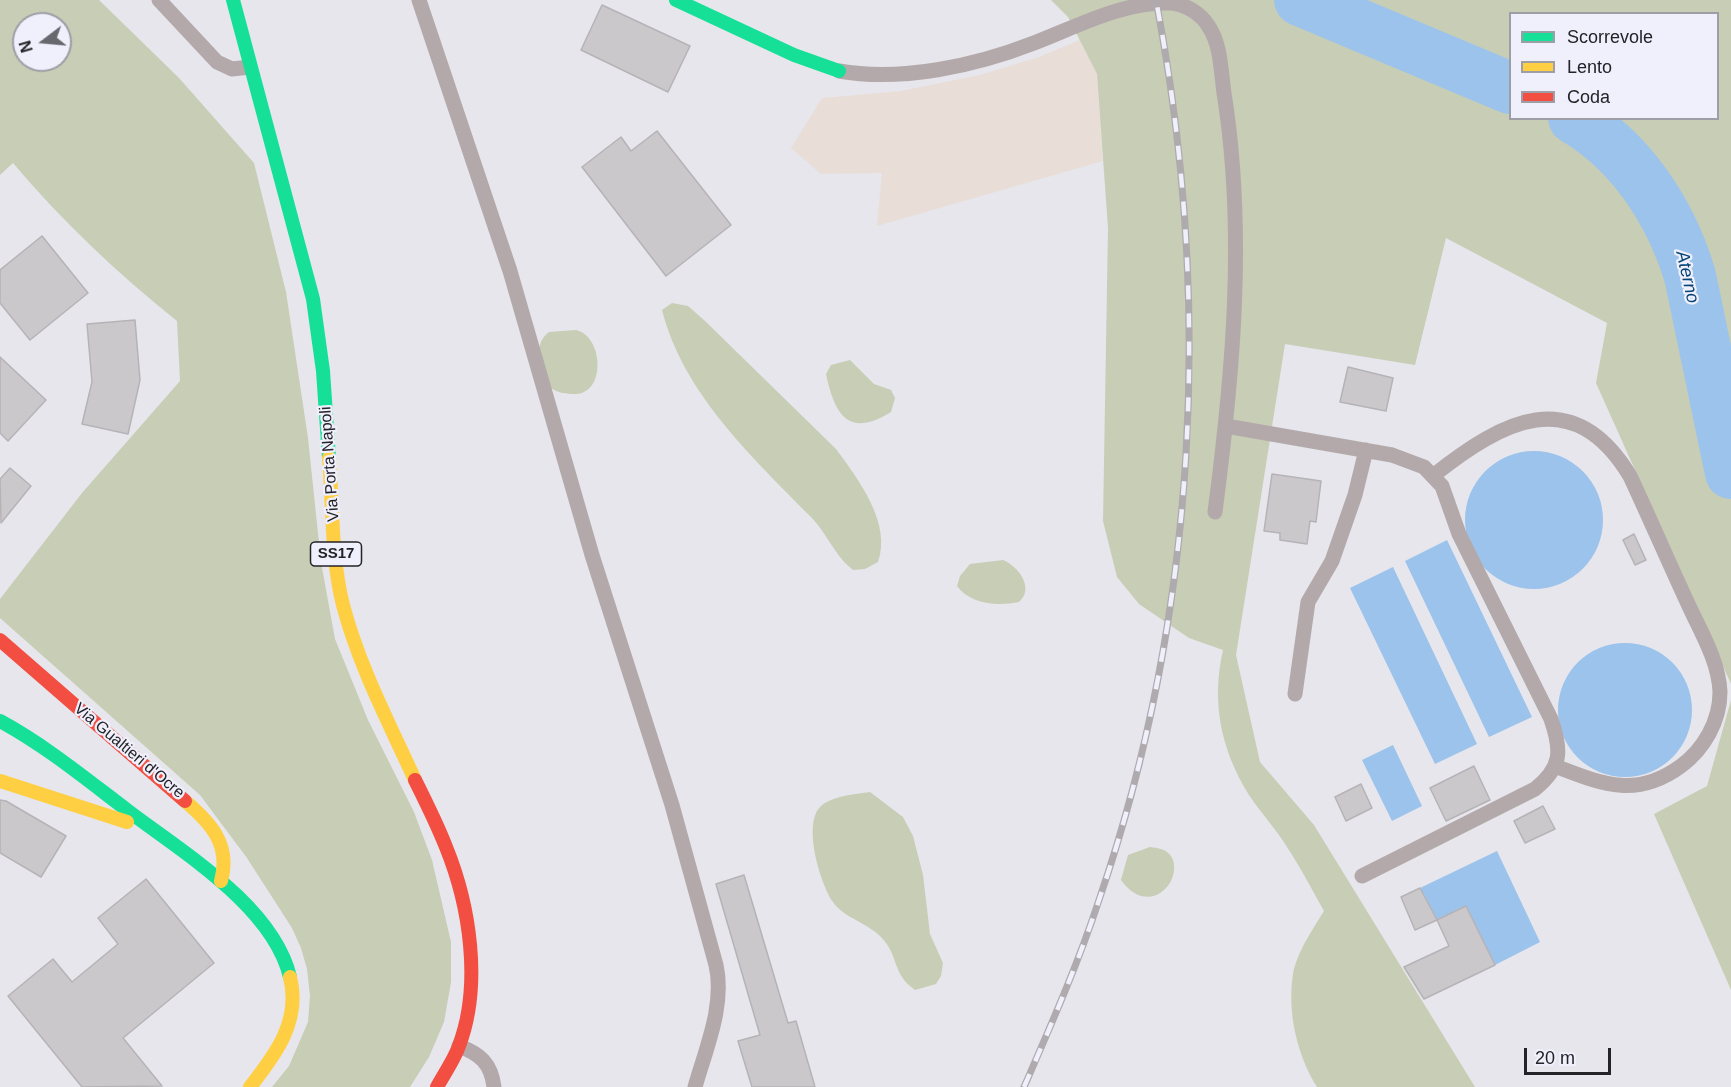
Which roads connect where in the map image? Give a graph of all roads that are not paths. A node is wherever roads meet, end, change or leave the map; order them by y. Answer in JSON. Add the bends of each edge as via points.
{"nodes":[{"id":1,"x":159,"y":0,"type":"edge"},
{"id":2,"x":232,"y":0,"type":"edge"},
{"id":3,"x":419,"y":0,"type":"edge"},
{"id":4,"x":676,"y":0,"type":"edge"},
{"id":5,"x":250,"y":67,"type":"junction"},
{"id":6,"x":839,"y":71,"type":"joint"},
{"id":7,"x":1226,"y":426,"type":"junction"},
{"id":8,"x":1366,"y":450,"type":"junction"},
{"id":9,"x":1434,"y":475,"type":"junction"},
{"id":10,"x":1215,"y":512,"type":"dead end"},
{"id":11,"x":0,"y":640,"type":"edge"},
{"id":12,"x":1295,"y":694,"type":"dead end"},
{"id":13,"x":0,"y":721,"type":"edge"},
{"id":14,"x":1555,"y":766,"type":"junction"},
{"id":15,"x":0,"y":781,"type":"edge"},
{"id":16,"x":172,"y":844,"type":"junction"},
{"id":17,"x":1362,"y":876,"type":"dead end"},
{"id":18,"x":221,"y":881,"type":"junction"},
{"id":19,"x":459,"y":1046,"type":"junction"},
{"id":20,"x":250,"y":1087,"type":"edge"},
{"id":21,"x":436,"y":1087,"type":"edge"},
{"id":22,"x":494,"y":1087,"type":"edge"},
{"id":23,"x":695,"y":1087,"type":"edge"}],
"edges":[{"from":1,"to":5,"type":"lane","via":[[217,62],[232,69]]},
{"from":2,"to":5,"type":"main road","name":"Via Porta Napoli","number":"SS17"},
{"from":3,"to":23,"type":"lane","via":[[510,271],[591,555],[672,805],[716,965],[718,1001]]},
{"from":4,"to":6,"type":"main road","via":[[794,55]]},
{"from":5,"to":19,"type":"main road","name":"Via Porta Napoli","number":"SS17","via":[[301,248],[317,323],[343,604],[361,662],[447,848],[464,908],[470,995]]},
{"from":6,"to":7,"type":"lane","via":[[902,73],[971,62],[1141,6],[1180,4],[1201,17],[1212,32],[1218,51],[1233,184],[1236,280]]},
{"from":7,"to":8,"type":"lane"},
{"from":7,"to":10,"type":"lane"},
{"from":8,"to":9,"type":"lane","via":[[1412,461]]},
{"from":8,"to":12,"type":"lane","via":[[1356,495],[1332,561],[1308,602]]},
{"from":9,"to":14,"type":"lane","via":[[1551,719],[1558,740]]},
{"from":9,"to":14,"type":"lane","via":[[1485,437],[1523,422],[1559,420],[1591,433],[1621,460],[1630,476],[1710,653],[1720,691],[1713,726],[1691,758],[1676,769],[1642,783],[1609,786]]},
{"from":11,"to":18,"type":"main road","name":"Via Gualtieri d'Ocre","via":[[208,821],[225,853]]},
{"from":13,"to":16,"type":"main road","via":[[69,765]]},
{"from":14,"to":17,"type":"lane","via":[[1535,789]]},
{"from":15,"to":16,"type":"main road","via":[[118,818]]},
{"from":16,"to":18,"type":"main road"},
{"from":18,"to":20,"type":"main road","via":[[264,930],[285,962],[293,985],[289,1023]]},
{"from":19,"to":21,"type":"main road","name":"Via Porta Napoli","number":"SS17"},
{"from":19,"to":22,"type":"lane","via":[[482,1057]]}]}
